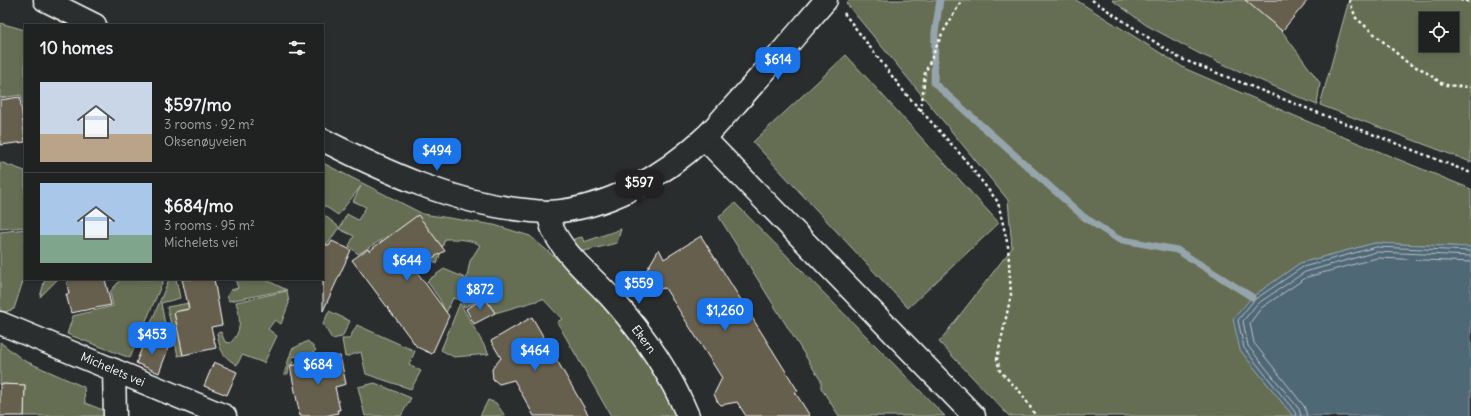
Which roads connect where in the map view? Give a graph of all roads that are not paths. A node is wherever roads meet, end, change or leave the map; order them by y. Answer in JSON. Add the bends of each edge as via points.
{"nodes":[{"id":1,"x":45,"y":0,"type":"edge"},
{"id":2,"x":826,"y":0,"type":"edge"},
{"id":3,"x":93,"y":24,"type":"edge"},
{"id":4,"x":704,"y":138,"type":"junction"},
{"id":5,"x":324,"y":141,"type":"edge"},
{"id":6,"x":548,"y":212,"type":"junction"},
{"id":7,"x":0,"y":324,"type":"edge"},
{"id":8,"x":114,"y":370,"type":"junction"},
{"id":9,"x":119,"y":413,"type":"edge"},
{"id":10,"x":224,"y":416,"type":"edge"},
{"id":11,"x":688,"y":416,"type":"edge"},
{"id":12,"x":974,"y":416,"type":"edge"}],
"edges":[{"from":1,"to":3,"type":"street"},
{"from":2,"to":4,"type":"street"},
{"from":4,"to":6,"type":"street","via":[[670,166],[641,184],[606,200]]},
{"from":4,"to":12,"type":"street"},
{"from":5,"to":6,"type":"street","via":[[360,159],[462,198],[509,208]]},
{"from":6,"to":11,"type":"street","name":"Ekern","via":[[554,232],[567,251],[614,301],[651,346],[678,391]]},
{"from":7,"to":8,"type":"street","name":"Michelets vei"},
{"from":8,"to":9,"type":"street"},
{"from":8,"to":10,"type":"street","name":"Michelets vei"}]}
